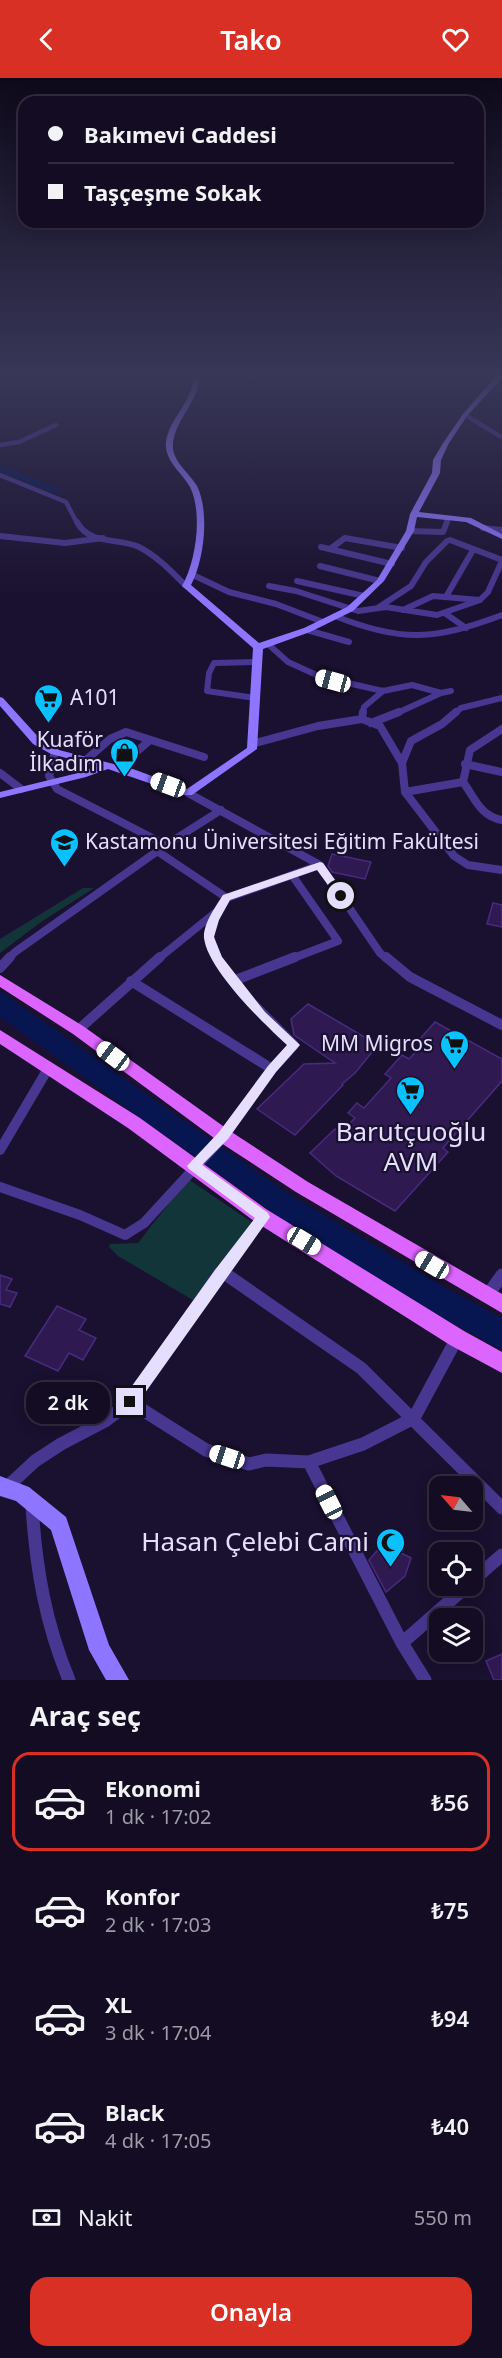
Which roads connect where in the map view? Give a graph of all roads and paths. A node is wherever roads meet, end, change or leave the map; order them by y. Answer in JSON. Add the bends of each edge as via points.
{"nodes":[{"id":1,"x":171,"y":449,"type":"edge"},
{"id":2,"x":443,"y":449,"type":"edge"},
{"id":3,"x":0,"y":475,"type":"edge"},
{"id":4,"x":414,"y":514,"type":"junction"},
{"id":5,"x":448,"y":518,"type":"junction"},
{"id":6,"x":483,"y":528,"type":"junction"},
{"id":7,"x":502,"y":530,"type":"edge"},
{"id":8,"x":411,"y":531,"type":"junction"},
{"id":9,"x":0,"y":536,"type":"edge"},
{"id":10,"x":502,"y":537,"type":"edge"},
{"id":11,"x":103,"y":538,"type":"junction"},
{"id":12,"x":321,"y":547,"type":"dead end"},
{"id":13,"x":402,"y":548,"type":"junction"},
{"id":14,"x":330,"y":549,"type":"junction"},
{"id":15,"x":473,"y":550,"type":"junction"},
{"id":16,"x":502,"y":560,"type":"edge"},
{"id":17,"x":392,"y":564,"type":"junction"},
{"id":18,"x":320,"y":566,"type":"dead end"},
{"id":19,"x":193,"y":575,"type":"junction"},
{"id":20,"x":297,"y":581,"type":"dead end"},
{"id":21,"x":380,"y":581,"type":"junction"},
{"id":22,"x":493,"y":581,"type":"junction"},
{"id":23,"x":502,"y":583,"type":"edge"},
{"id":24,"x":186,"y":586,"type":"junction"},
{"id":25,"x":269,"y":586,"type":"dead end"},
{"id":26,"x":447,"y":595,"type":"junction"},
{"id":27,"x":364,"y":596,"type":"junction"},
{"id":28,"x":480,"y":600,"type":"junction"},
{"id":29,"x":350,"y":609,"type":"junction"},
{"id":30,"x":377,"y":609,"type":"junction"},
{"id":31,"x":403,"y":610,"type":"junction"},
{"id":32,"x":446,"y":614,"type":"junction"},
{"id":33,"x":502,"y":615,"type":"edge"},
{"id":34,"x":335,"y":616,"type":"junction"},
{"id":35,"x":323,"y":622,"type":"junction"},
{"id":36,"x":466,"y":628,"type":"junction"},
{"id":37,"x":307,"y":630,"type":"junction"},
{"id":38,"x":349,"y":642,"type":"dead end"},
{"id":39,"x":263,"y":645,"type":"junction"},
{"id":40,"x":257,"y":662,"type":"junction"},
{"id":41,"x":383,"y":691,"type":"junction"},
{"id":42,"x":451,"y":691,"type":"dead end"},
{"id":43,"x":441,"y":693,"type":"junction"},
{"id":44,"x":255,"y":698,"type":"junction"},
{"id":45,"x":502,"y":698,"type":"edge"},
{"id":46,"x":1,"y":702,"type":"edge"},
{"id":47,"x":362,"y":719,"type":"junction"},
{"id":48,"x":371,"y":723,"type":"junction"},
{"id":49,"x":502,"y":729,"type":"edge"},
{"id":50,"x":150,"y":740,"type":"junction"},
{"id":51,"x":252,"y":744,"type":"junction"},
{"id":52,"x":56,"y":753,"type":"junction"},
{"id":53,"x":204,"y":757,"type":"dead end"},
{"id":54,"x":86,"y":760,"type":"junction"},
{"id":55,"x":402,"y":763,"type":"junction"},
{"id":56,"x":465,"y":764,"type":"junction"},
{"id":57,"x":113,"y":767,"type":"junction"},
{"id":58,"x":502,"y":772,"type":"edge"},
{"id":59,"x":0,"y":773,"type":"edge"},
{"id":60,"x":463,"y":782,"type":"junction"},
{"id":61,"x":50,"y":783,"type":"junction"},
{"id":62,"x":21,"y":789,"type":"junction"},
{"id":63,"x":405,"y":792,"type":"junction"},
{"id":64,"x":188,"y":793,"type":"junction"},
{"id":65,"x":0,"y":795,"type":"edge"},
{"id":66,"x":221,"y":810,"type":"junction"},
{"id":67,"x":502,"y":820,"type":"edge"},
{"id":68,"x":166,"y":845,"type":"junction"},
{"id":69,"x":157,"y":851,"type":"junction"},
{"id":70,"x":320,"y":866,"type":"junction"},
{"id":71,"x":502,"y":870,"type":"edge"},
{"id":72,"x":292,"y":875,"type":"junction"},
{"id":73,"x":226,"y":898,"type":"junction"},
{"id":74,"x":218,"y":910,"type":"junction"},
{"id":75,"x":0,"y":968,"type":"edge"},
{"id":76,"x":0,"y":980,"type":"edge"},
{"id":77,"x":131,"y":981,"type":"junction"},
{"id":78,"x":233,"y":981,"type":"junction"},
{"id":79,"x":502,"y":1025,"type":"edge"},
{"id":80,"x":78,"y":1030,"type":"junction"},
{"id":81,"x":0,"y":1037,"type":"edge"},
{"id":82,"x":49,"y":1067,"type":"junction"},
{"id":83,"x":272,"y":1069,"type":"junction"},
{"id":84,"x":224,"y":1136,"type":"junction"},
{"id":85,"x":0,"y":1150,"type":"edge"},
{"id":86,"x":194,"y":1166,"type":"junction"},
{"id":87,"x":0,"y":1187,"type":"edge"},
{"id":88,"x":264,"y":1217,"type":"junction"},
{"id":89,"x":222,"y":1272,"type":"junction"},
{"id":90,"x":502,"y":1275,"type":"edge"},
{"id":91,"x":497,"y":1298,"type":"edge"},
{"id":92,"x":457,"y":1338,"type":"junction"},
{"id":93,"x":502,"y":1363,"type":"edge"},
{"id":94,"x":130,"y":1402,"type":"junction"},
{"id":95,"x":414,"y":1418,"type":"junction"},
{"id":96,"x":35,"y":1461,"type":"joint"},
{"id":97,"x":309,"y":1462,"type":"junction"},
{"id":98,"x":3,"y":1487,"type":"edge"},
{"id":99,"x":32,"y":1503,"type":"junction"},
{"id":100,"x":502,"y":1508,"type":"edge"},
{"id":101,"x":502,"y":1555,"type":"edge"},
{"id":102,"x":483,"y":1571,"type":"edge"},
{"id":103,"x":456,"y":1596,"type":"edge"},
{"id":104,"x":402,"y":1643,"type":"junction"},
{"id":105,"x":69,"y":1680,"type":"edge"},
{"id":106,"x":118,"y":1680,"type":"edge"},
{"id":107,"x":425,"y":1680,"type":"edge"}],
"edges":[{"from":1,"to":19,"type":"street","via":[[196,491],[199,519]]},
{"from":2,"to":4,"type":"street","via":[[436,460],[436,473]]},
{"from":3,"to":11,"type":"street","via":[[66,502],[82,530]]},
{"from":4,"to":5,"type":"street"},
{"from":4,"to":8,"type":"street"},
{"from":5,"to":6,"type":"street","via":[[468,520]]},
{"from":5,"to":8,"type":"street","via":[[442,532]]},
{"from":6,"to":7,"type":"street"},
{"from":6,"to":10,"type":"street"},
{"from":8,"to":13,"type":"street"},
{"from":9,"to":11,"type":"street","via":[[72,543]]},
{"from":11,"to":24,"type":"street","via":[[148,552]]},
{"from":12,"to":14,"type":"street"},
{"from":13,"to":14,"type":"street","via":[[345,538]]},
{"from":13,"to":17,"type":"street"},
{"from":14,"to":17,"type":"street"},
{"from":15,"to":16,"type":"street"},
{"from":15,"to":26,"type":"street"},
{"from":15,"to":30,"type":"street","via":[[447,541],[411,585]]},
{"from":16,"to":22,"type":"street"},
{"from":17,"to":21,"type":"street"},
{"from":18,"to":21,"type":"street"},
{"from":19,"to":24,"type":"street"},
{"from":19,"to":35,"type":"street","via":[[229,592]]},
{"from":20,"to":27,"type":"street"},
{"from":21,"to":27,"type":"street"},
{"from":22,"to":23,"type":"street"},
{"from":22,"to":28,"type":"street"},
{"from":24,"to":39,"type":"street"},
{"from":25,"to":29,"type":"street"},
{"from":26,"to":28,"type":"street"},
{"from":26,"to":31,"type":"street","via":[[421,599]]},
{"from":27,"to":29,"type":"street"},
{"from":28,"to":32,"type":"street"},
{"from":29,"to":30,"type":"street"},
{"from":29,"to":34,"type":"street"},
{"from":30,"to":31,"type":"street"},
{"from":31,"to":32,"type":"street"},
{"from":32,"to":36,"type":"street"},
{"from":33,"to":36,"type":"street"},
{"from":34,"to":35,"type":"street"},
{"from":34,"to":36,"type":"street","via":[[399,633],[429,636]]},
{"from":35,"to":37,"type":"street"},
{"from":37,"to":38,"type":"street"},
{"from":37,"to":39,"type":"street"},
{"from":39,"to":40,"type":"street"},
{"from":39,"to":41,"type":"street","via":[[321,677]]},
{"from":40,"to":44,"type":"street"},
{"from":40,"to":44,"type":"street","via":[[214,663],[207,692]]},
{"from":41,"to":43,"type":"street","via":[[412,685]]},
{"from":41,"to":47,"type":"street","via":[[364,707]]},
{"from":42,"to":43,"type":"street"},
{"from":43,"to":48,"type":"street"},
{"from":44,"to":51,"type":"street"},
{"from":45,"to":55,"type":"street","via":[[461,708],[411,741]]},
{"from":46,"to":52,"type":"street","via":[[37,742]]},
{"from":47,"to":48,"type":"street"},
{"from":47,"to":51,"type":"street"},
{"from":48,"to":55,"type":"street","via":[[380,726]]},
{"from":49,"to":56,"type":"street","via":[[470,750]]},
{"from":50,"to":53,"type":"street"},
{"from":50,"to":54,"type":"street","via":[[120,732]]},
{"from":50,"to":57,"type":"street"},
{"from":51,"to":64,"type":"street","via":[[252,749]]},
{"from":52,"to":54,"type":"street"},
{"from":52,"to":61,"type":"street"},
{"from":54,"to":57,"type":"street"},
{"from":55,"to":63,"type":"street"},
{"from":56,"to":58,"type":"street"},
{"from":56,"to":60,"type":"street"},
{"from":57,"to":61,"type":"street"},
{"from":57,"to":64,"type":"street"},
{"from":59,"to":62,"type":"street"},
{"from":60,"to":63,"type":"street"},
{"from":60,"to":67,"type":"street","via":[[477,807],[491,818]]},
{"from":61,"to":62,"type":"street"},
{"from":61,"to":68,"type":"street"},
{"from":62,"to":65,"type":"street"},
{"from":63,"to":71,"type":"street","via":[[454,856],[468,865]]},
{"from":64,"to":66,"type":"street"},
{"from":66,"to":68,"type":"street"},
{"from":66,"to":70,"type":"street"},
{"from":68,"to":69,"type":"street"},
{"from":69,"to":73,"type":"street"},
{"from":69,"to":75,"type":"street","via":[[15,952]]},
{"from":70,"to":72,"type":"street"},
{"from":70,"to":79,"type":"street","via":[[380,953],[410,977]]},
{"from":72,"to":73,"type":"street"},
{"from":72,"to":78,"type":"street","via":[[338,941]]},
{"from":73,"to":74,"type":"street"},
{"from":74,"to":77,"type":"street"},
{"from":74,"to":78,"type":"street","via":[[209,937],[217,958]]},
{"from":76,"to":80,"type":"main road"},
{"from":77,"to":80,"type":"street"},
{"from":77,"to":83,"type":"street"},
{"from":78,"to":83,"type":"street","via":[[261,1015],[294,1045]]},
{"from":80,"to":84,"type":"main road"},
{"from":81,"to":82,"type":"main road"},
{"from":82,"to":85,"type":"street"},
{"from":82,"to":86,"type":"main road"},
{"from":83,"to":84,"type":"street"},
{"from":84,"to":86,"type":"street"},
{"from":84,"to":91,"type":"main road","via":[[302,1187]]},
{"from":86,"to":87,"type":"street","via":[[144,1223],[125,1235]]},
{"from":86,"to":88,"type":"main road"},
{"from":88,"to":89,"type":"street"},
{"from":88,"to":92,"type":"main road"},
{"from":89,"to":94,"type":"street"},
{"from":89,"to":95,"type":"street","via":[[361,1368]]},
{"from":90,"to":91,"type":"street"},
{"from":92,"to":93,"type":"main road"},
{"from":92,"to":95,"type":"street"},
{"from":94,"to":96,"type":"street"},
{"from":94,"to":97,"type":"street","via":[[206,1450],[249,1464],[266,1460]]},
{"from":95,"to":97,"type":"street","via":[[363,1444]]},
{"from":95,"to":100,"type":"street"},
{"from":96,"to":98,"type":"street"},
{"from":97,"to":104,"type":"street"},
{"from":98,"to":99,"type":"street","via":[[22,1494]]},
{"from":99,"to":105,"type":"street","via":[[35,1559],[54,1644]]},
{"from":99,"to":106,"type":"street","via":[[59,1524],[100,1650]]},
{"from":101,"to":102,"type":"street"},
{"from":103,"to":104,"type":"street"},
{"from":104,"to":107,"type":"street"}]}
